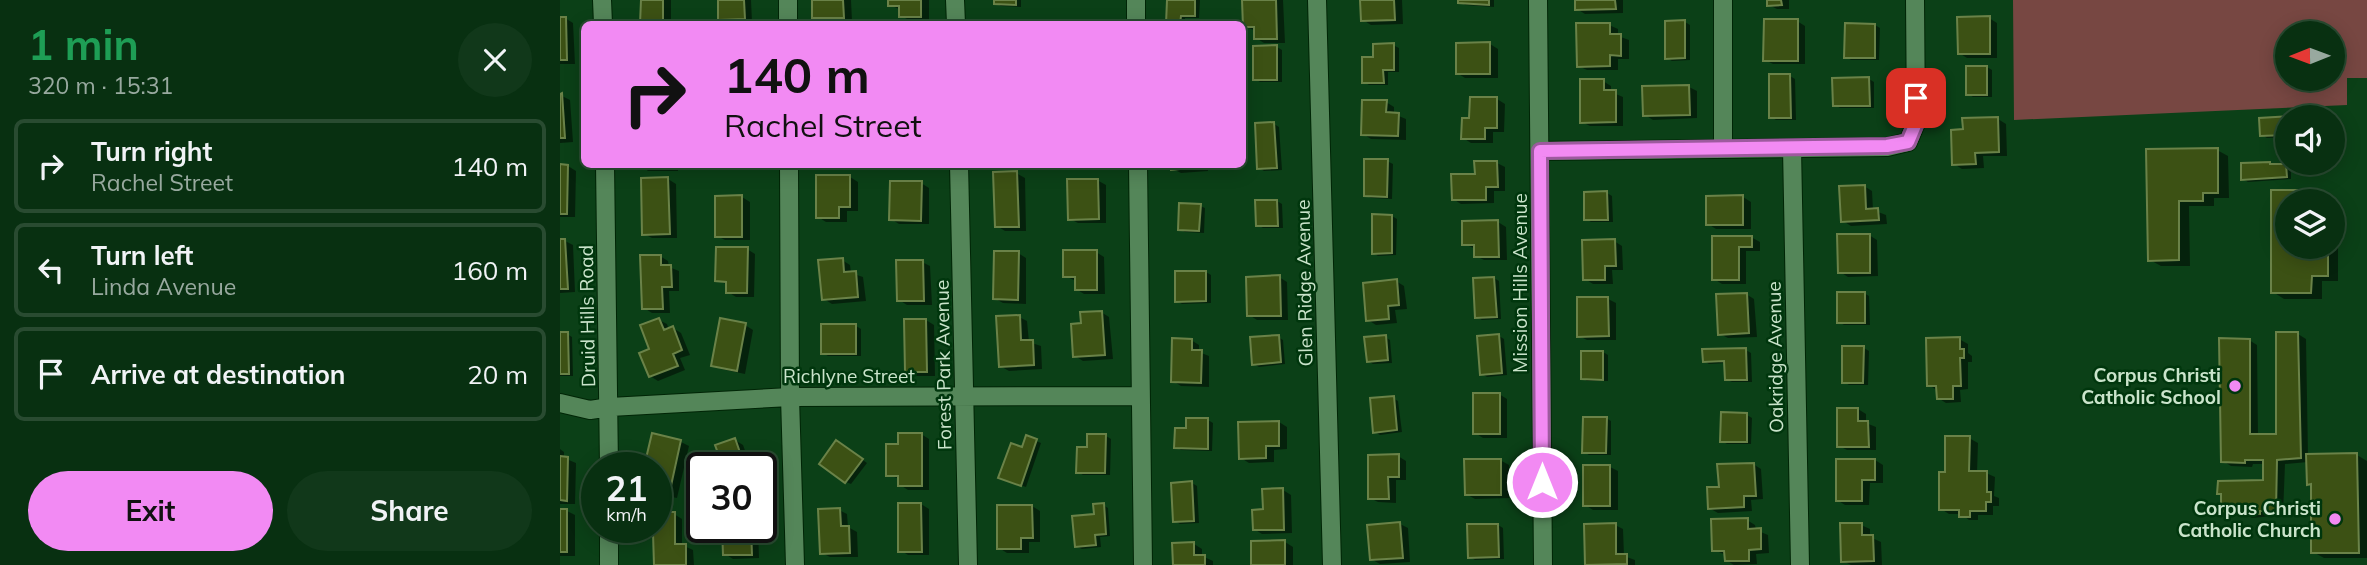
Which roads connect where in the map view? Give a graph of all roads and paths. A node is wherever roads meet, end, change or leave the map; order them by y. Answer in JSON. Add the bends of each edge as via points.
{"nodes":[{"id":1,"x":602,"y":0,"type":"edge"},
{"id":2,"x":788,"y":0,"type":"edge"},
{"id":3,"x":956,"y":0,"type":"edge"},
{"id":4,"x":1136,"y":0,"type":"edge"},
{"id":5,"x":1317,"y":0,"type":"edge"},
{"id":6,"x":1538,"y":0,"type":"edge"},
{"id":7,"x":1723,"y":0,"type":"edge"},
{"id":8,"x":1915,"y":0,"type":"edge"},
{"id":9,"x":603,"y":21,"type":"edge"},
{"id":10,"x":788,"y":21,"type":"edge"},
{"id":11,"x":956,"y":21,"type":"edge"},
{"id":12,"x":1136,"y":21,"type":"edge"},
{"id":13,"x":1723,"y":148,"type":"junction"},
{"id":14,"x":1791,"y":148,"type":"junction"},
{"id":15,"x":1540,"y":151,"type":"junction"},
{"id":16,"x":605,"y":168,"type":"edge"},
{"id":17,"x":789,"y":168,"type":"edge"},
{"id":18,"x":959,"y":168,"type":"edge"},
{"id":19,"x":1138,"y":168,"type":"edge"},
{"id":20,"x":1140,"y":396,"type":"junction"},
{"id":21,"x":790,"y":397,"type":"junction"},
{"id":22,"x":965,"y":397,"type":"junction"},
{"id":23,"x":560,"y":403,"type":"edge"},
{"id":24,"x":610,"y":407,"type":"junction"},
{"id":25,"x":609,"y":452,"type":"edge"},
{"id":26,"x":609,"y":543,"type":"edge"},
{"id":27,"x":609,"y":565,"type":"edge"},
{"id":28,"x":795,"y":565,"type":"edge"},
{"id":29,"x":968,"y":565,"type":"edge"},
{"id":30,"x":1143,"y":565,"type":"edge"},
{"id":31,"x":1332,"y":565,"type":"edge"},
{"id":32,"x":1543,"y":565,"type":"edge"},
{"id":33,"x":1800,"y":565,"type":"edge"}],
"edges":[{"from":1,"to":9,"type":"street"},
{"from":2,"to":10,"type":"street"},
{"from":3,"to":11,"type":"street"},
{"from":4,"to":12,"type":"street"},
{"from":5,"to":31,"type":"street","name":"Glen Ridge Avenue"},
{"from":6,"to":15,"type":"street","name":"Mission Hills Avenue"},
{"from":7,"to":13,"type":"street"},
{"from":8,"to":14,"type":"street","via":[[1916,123],[1908,142]]},
{"from":13,"to":14,"type":"street"},
{"from":13,"to":15,"type":"street"},
{"from":14,"to":33,"type":"street","name":"Oakridge Avenue"},
{"from":15,"to":32,"type":"street","name":"Mission Hills Avenue"},
{"from":16,"to":24,"type":"street","name":"Druid Hills Road"},
{"from":17,"to":21,"type":"street"},
{"from":18,"to":22,"type":"street","name":"Forest Park Avenue"},
{"from":19,"to":20,"type":"street"},
{"from":20,"to":22,"type":"street","name":"Richlyne Street"},
{"from":20,"to":30,"type":"street"},
{"from":21,"to":22,"type":"street","name":"Richlyne Street"},
{"from":21,"to":24,"type":"street","name":"Richlyne Street"},
{"from":21,"to":28,"type":"street"},
{"from":22,"to":29,"type":"street","name":"Forest Park Avenue"},
{"from":23,"to":24,"type":"street","name":"Richlyne Street","via":[[590,410]]},
{"from":24,"to":25,"type":"street","name":"Druid Hills Road"},
{"from":26,"to":27,"type":"street"}]}
